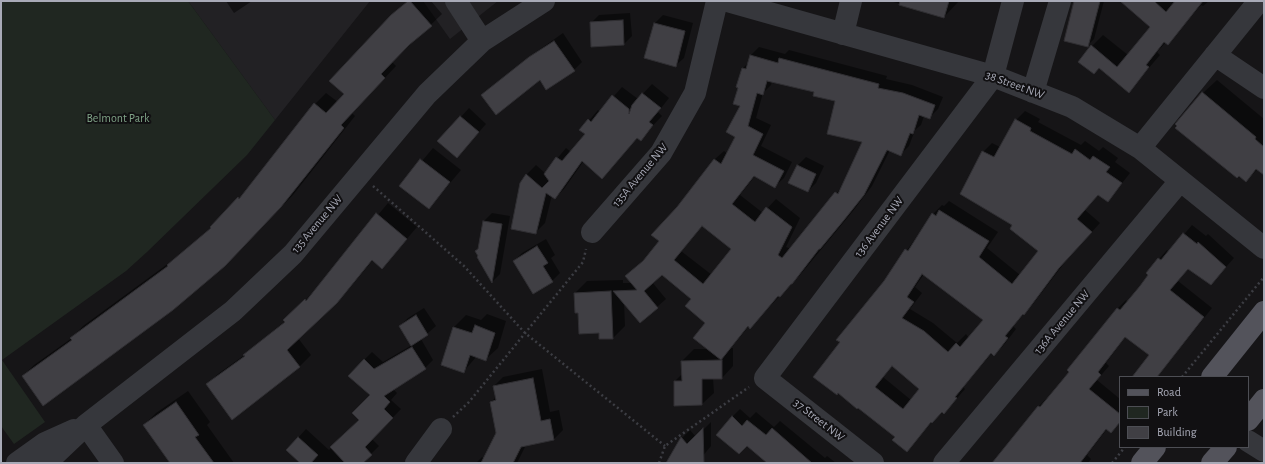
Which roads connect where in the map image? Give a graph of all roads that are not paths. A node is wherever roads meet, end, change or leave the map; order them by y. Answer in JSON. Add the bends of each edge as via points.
{"nodes":[{"id":1,"x":456,"y":1,"type":"edge"},
{"id":2,"x":717,"y":1,"type":"edge"},
{"id":3,"x":727,"y":1,"type":"edge"},
{"id":4,"x":851,"y":1,"type":"edge"},
{"id":5,"x":1013,"y":1,"type":"edge"},
{"id":6,"x":1060,"y":1,"type":"edge"},
{"id":7,"x":1259,"y":1,"type":"edge"},
{"id":8,"x":538,"y":4,"type":"edge"},
{"id":9,"x":843,"y":34,"type":"junction"},
{"id":10,"x":482,"y":42,"type":"junction"},
{"id":11,"x":1215,"y":55,"type":"junction"},
{"id":12,"x":993,"y":76,"type":"junction"},
{"id":13,"x":1264,"y":88,"type":"edge"},
{"id":14,"x":1033,"y":92,"type":"junction"},
{"id":15,"x":1140,"y":148,"type":"junction"},
{"id":16,"x":1180,"y":181,"type":"junction"},
{"id":17,"x":592,"y":232,"type":"road end"},
{"id":18,"x":1264,"y":248,"type":"edge"},
{"id":19,"x":1264,"y":312,"type":"edge"},
{"id":20,"x":1213,"y":376,"type":"edge"},
{"id":21,"x":765,"y":378,"type":"joint"},
{"id":22,"x":1264,"y":400,"type":"edge"},
{"id":23,"x":1249,"y":419,"type":"edge"},
{"id":24,"x":86,"y":425,"type":"junction"},
{"id":25,"x":441,"y":429,"type":"road end"},
{"id":26,"x":1249,"y":441,"type":"edge"},
{"id":27,"x":1154,"y":448,"type":"edge"},
{"id":28,"x":1225,"y":448,"type":"edge"},
{"id":29,"x":1264,"y":451,"type":"edge"},
{"id":30,"x":17,"y":463,"type":"edge"},
{"id":31,"x":46,"y":463,"type":"edge"},
{"id":32,"x":113,"y":463,"type":"edge"},
{"id":33,"x":416,"y":463,"type":"edge"},
{"id":34,"x":873,"y":463,"type":"edge"},
{"id":35,"x":944,"y":463,"type":"edge"},
{"id":36,"x":1142,"y":463,"type":"edge"},
{"id":37,"x":1212,"y":463,"type":"edge"}],
"edges":[{"from":1,"to":10,"type":"street"},
{"from":2,"to":17,"type":"street","name":"135A Avenue NW","via":[[695,93],[661,153]]},
{"from":3,"to":9,"type":"street","name":"38 Street NW"},
{"from":4,"to":9,"type":"street"},
{"from":5,"to":12,"type":"street"},
{"from":6,"to":14,"type":"street"},
{"from":7,"to":11,"type":"street"},
{"from":8,"to":10,"type":"street","name":"135 Avenue NW"},
{"from":9,"to":12,"type":"street","name":"38 Street NW"},
{"from":10,"to":24,"type":"street","name":"135 Avenue NW","via":[[426,94],[294,254],[233,311]]},
{"from":11,"to":13,"type":"street"},
{"from":11,"to":15,"type":"street"},
{"from":12,"to":14,"type":"street","name":"38 Street NW"},
{"from":12,"to":21,"type":"street","name":"136 Avenue NW"},
{"from":14,"to":15,"type":"street","name":"38 Street NW","via":[[1072,106]]},
{"from":15,"to":16,"type":"street","name":"38 Street NW"},
{"from":16,"to":18,"type":"street","name":"38 Street NW"},
{"from":16,"to":35,"type":"street","name":"136A Avenue NW"},
{"from":19,"to":20,"type":"main road"},
{"from":21,"to":34,"type":"street","name":"37 Street NW"},
{"from":22,"to":23,"type":"main road"},
{"from":24,"to":30,"type":"street","name":"135 Avenue NW","via":[[45,443]]},
{"from":24,"to":31,"type":"street","name":"135 Avenue NW"},
{"from":24,"to":32,"type":"street"},
{"from":25,"to":33,"type":"street"},
{"from":26,"to":29,"type":"street"},
{"from":27,"to":36,"type":"main road"},
{"from":28,"to":37,"type":"main road"}]}
